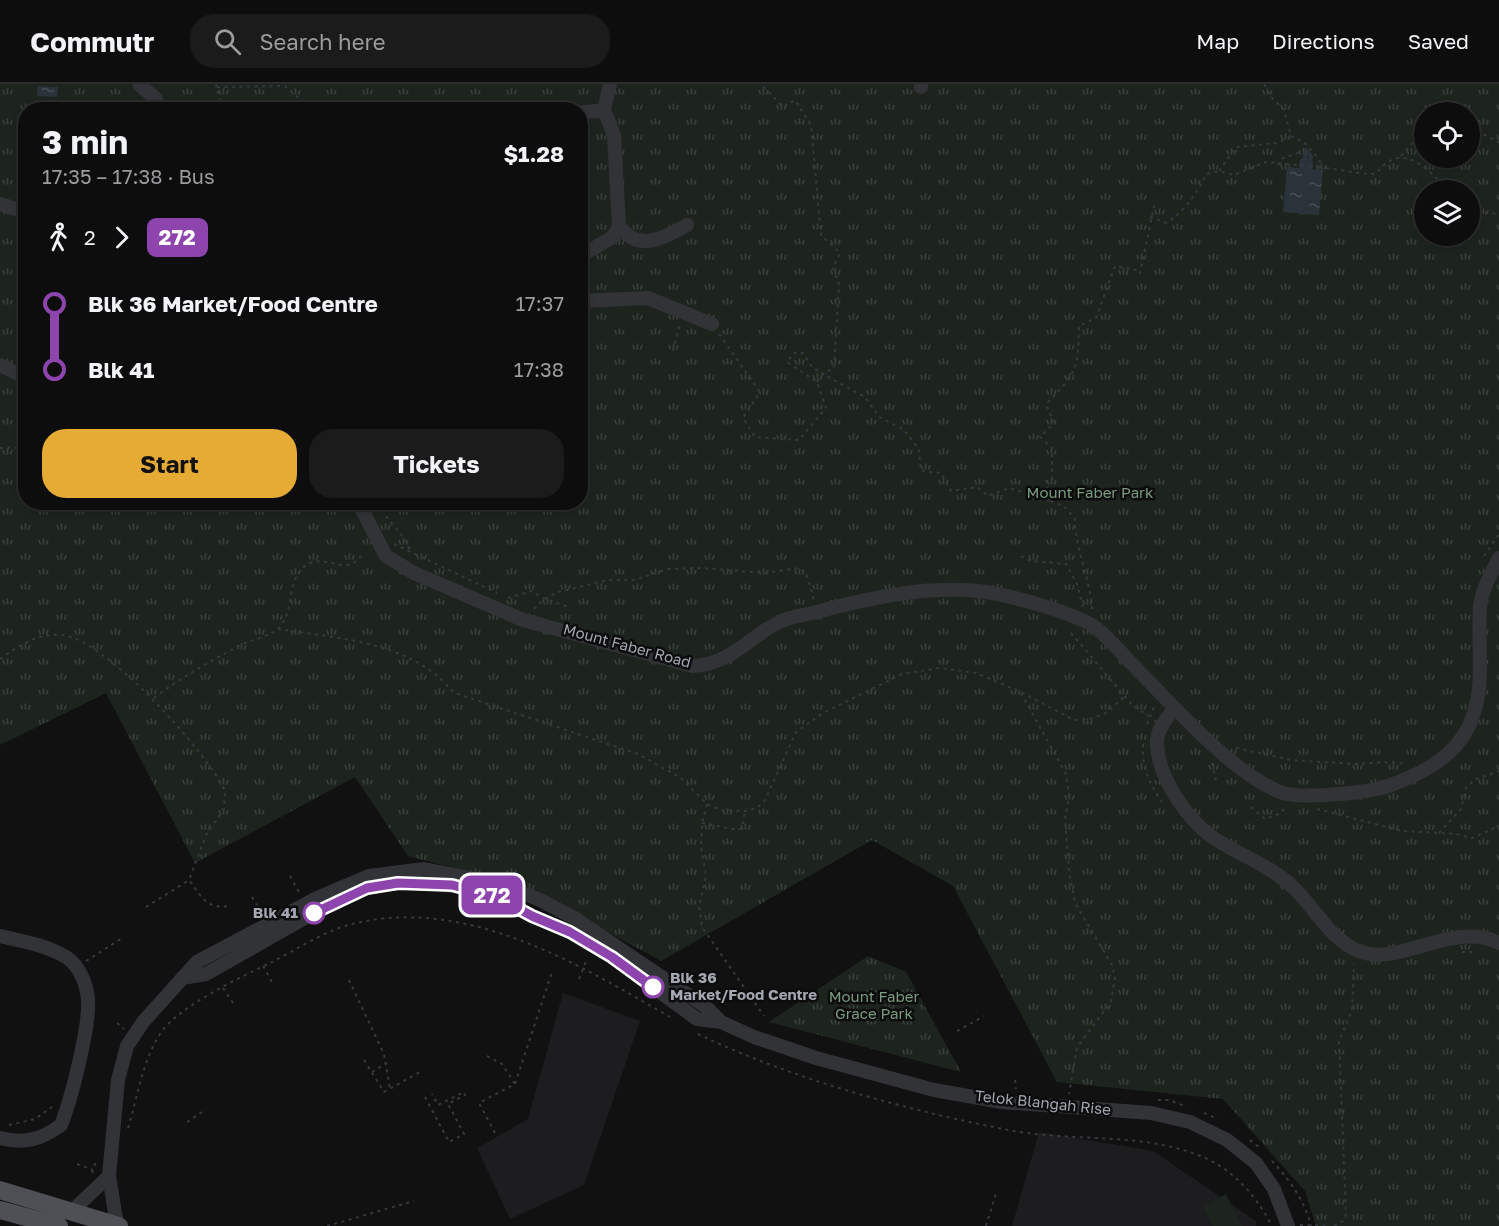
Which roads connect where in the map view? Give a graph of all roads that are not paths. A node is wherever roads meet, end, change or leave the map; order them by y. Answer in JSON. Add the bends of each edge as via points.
{"nodes":[{"id":1,"x":139,"y":84,"type":"edge"},
{"id":2,"x":610,"y":84,"type":"edge"},
{"id":3,"x":156,"y":102,"type":"edge"},
{"id":4,"x":604,"y":110,"type":"junction"},
{"id":5,"x":588,"y":113,"type":"edge"},
{"id":6,"x":0,"y":204,"type":"edge"},
{"id":7,"x":18,"y":210,"type":"edge"},
{"id":8,"x":687,"y":225,"type":"dead end"},
{"id":9,"x":619,"y":226,"type":"junction"},
{"id":10,"x":588,"y":251,"type":"edge"},
{"id":11,"x":588,"y":301,"type":"edge"},
{"id":12,"x":712,"y":324,"type":"road end"},
{"id":13,"x":0,"y":365,"type":"edge"},
{"id":14,"x":18,"y":374,"type":"edge"},
{"id":15,"x":362,"y":510,"type":"edge"},
{"id":16,"x":1499,"y":558,"type":"edge"},
{"id":17,"x":772,"y":613,"type":"dead end"},
{"id":18,"x":785,"y":620,"type":"junction"},
{"id":19,"x":1175,"y":709,"type":"junction"},
{"id":20,"x":540,"y":900,"type":"junction"},
{"id":21,"x":532,"y":916,"type":"junction"},
{"id":22,"x":0,"y":936,"type":"edge"},
{"id":23,"x":1499,"y":943,"type":"edge"},
{"id":24,"x":182,"y":978,"type":"junction"},
{"id":25,"x":721,"y":1022,"type":"junction"},
{"id":26,"x":3,"y":1132,"type":"edge"},
{"id":27,"x":109,"y":1176,"type":"junction"},
{"id":28,"x":0,"y":1190,"type":"edge"},
{"id":29,"x":0,"y":1210,"type":"edge"},
{"id":30,"x":65,"y":1219,"type":"edge"},
{"id":31,"x":118,"y":1226,"type":"edge"},
{"id":32,"x":1288,"y":1226,"type":"edge"}],
"edges":[{"from":1,"to":3,"type":"street"},
{"from":2,"to":4,"type":"street"},
{"from":4,"to":5,"type":"street"},
{"from":4,"to":9,"type":"street","via":[[614,135]]},
{"from":6,"to":7,"type":"street"},
{"from":8,"to":9,"type":"street","via":[[654,242],[632,239]]},
{"from":9,"to":10,"type":"street","via":[[613,237]]},
{"from":11,"to":12,"type":"street","via":[[648,298]]},
{"from":13,"to":14,"type":"street"},
{"from":15,"to":18,"type":"street","name":"Mount Faber Road","via":[[386,556],[414,573],[523,620],[693,666],[726,659]]},
{"from":16,"to":19,"type":"street","name":"Mount Faber Road","via":[[1485,585],[1480,606],[1478,696],[1467,729],[1445,756],[1412,777],[1340,794],[1285,794],[1222,753]]},
{"from":17,"to":18,"type":"street"},
{"from":18,"to":19,"type":"street","name":"Mount Faber Road","via":[[879,596],[985,592],[1005,596],[1095,627]]},
{"from":19,"to":23,"type":"street","via":[[1162,724],[1156,742],[1170,786],[1213,838],[1291,885],[1342,943],[1363,953],[1386,954],[1435,941],[1475,937]]},
{"from":20,"to":21,"type":"street"},
{"from":20,"to":24,"type":"street","name":"Telok Blangah Rise","via":[[500,884],[424,869],[369,876],[317,898],[197,962]]},
{"from":20,"to":25,"type":"street","name":"Telok Blangah Rise","via":[[576,919]]},
{"from":21,"to":24,"type":"street","name":"Telok Blangah Rise","via":[[497,897],[452,885],[427,882],[375,886],[340,898],[206,974]]},
{"from":21,"to":25,"type":"street","name":"Telok Blangah Rise","via":[[603,951],[698,1018]]},
{"from":22,"to":26,"type":"street","via":[[67,957],[84,981],[88,1000],[61,1125],[34,1140],[14,1141]]},
{"from":24,"to":27,"type":"street","name":"Telok Blangah Rise","via":[[142,1022],[127,1046],[118,1080]]},
{"from":25,"to":32,"type":"street","name":"Telok Blangah Rise","via":[[816,1058],[934,1090],[1002,1102],[1151,1113],[1190,1122],[1227,1140],[1256,1163],[1274,1189]]},
{"from":27,"to":30,"type":"street"},
{"from":27,"to":31,"type":"street","name":"Telok Blangah Rise"},
{"from":28,"to":30,"type":"main road"},
{"from":29,"to":30,"type":"main road"},
{"from":30,"to":31,"type":"main road"}]}
